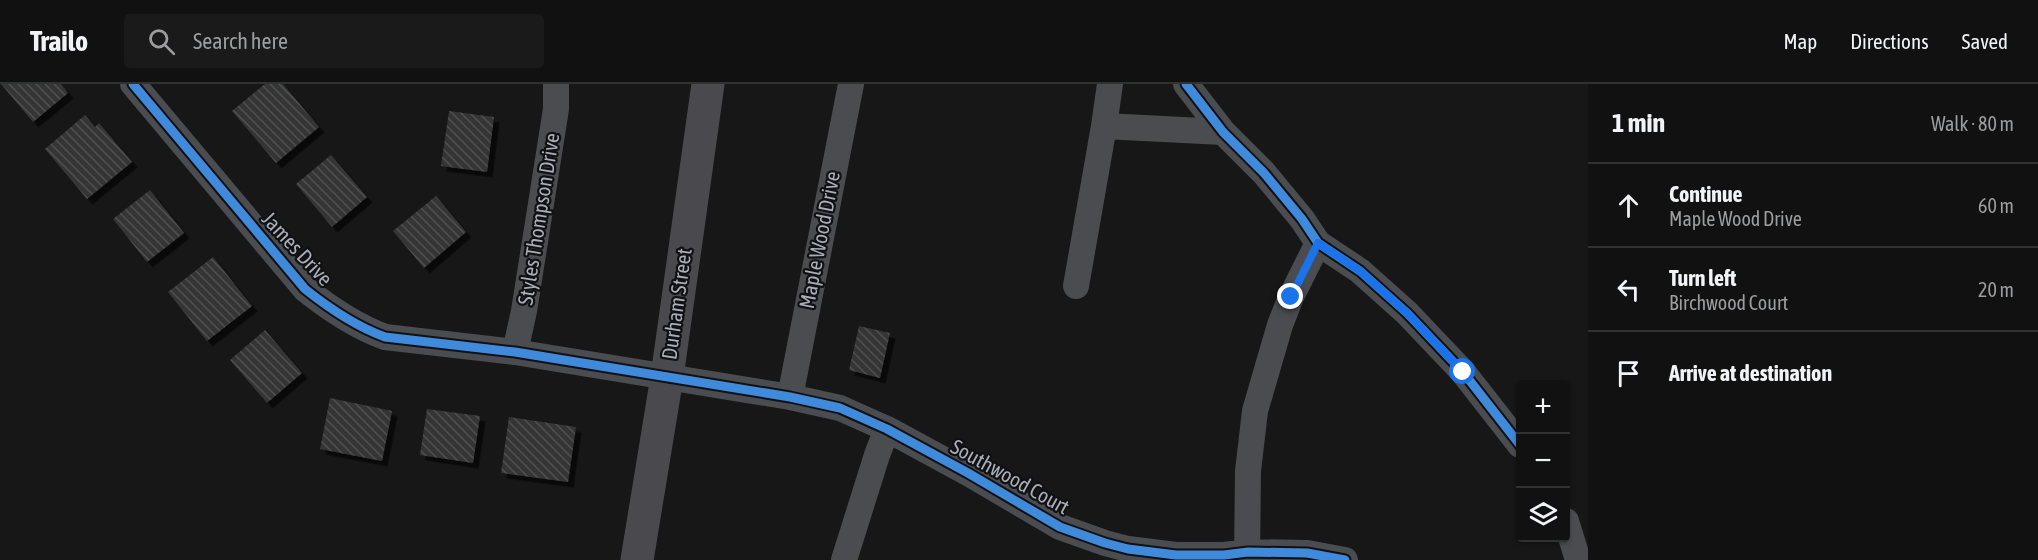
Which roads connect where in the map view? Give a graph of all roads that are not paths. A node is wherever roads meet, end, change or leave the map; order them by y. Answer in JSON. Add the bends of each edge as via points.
{"nodes":[{"id":1,"x":133,"y":84,"type":"edge"},
{"id":2,"x":556,"y":84,"type":"edge"},
{"id":3,"x":708,"y":84,"type":"edge"},
{"id":4,"x":851,"y":84,"type":"edge"},
{"id":5,"x":1110,"y":84,"type":"edge"},
{"id":6,"x":1186,"y":84,"type":"edge"},
{"id":7,"x":1104,"y":126,"type":"junction"},
{"id":8,"x":1223,"y":132,"type":"junction"},
{"id":9,"x":1318,"y":243,"type":"junction"},
{"id":10,"x":1076,"y":286,"type":"dead end"},
{"id":11,"x":515,"y":352,"type":"junction"},
{"id":12,"x":667,"y":377,"type":"junction"},
{"id":13,"x":790,"y":397,"type":"junction"},
{"id":14,"x":887,"y":429,"type":"junction"},
{"id":15,"x":1516,"y":439,"type":"edge"},
{"id":16,"x":1570,"y":533,"type":"edge"},
{"id":17,"x":1248,"y":556,"type":"edge"},
{"id":18,"x":637,"y":560,"type":"edge"},
{"id":19,"x":844,"y":560,"type":"edge"},
{"id":20,"x":1345,"y":560,"type":"edge"},
{"id":21,"x":1578,"y":560,"type":"edge"}],
"edges":[{"from":1,"to":11,"type":"street","name":"James Drive","via":[[287,269],[334,312],[385,337]]},
{"from":2,"to":11,"type":"street","name":"Styles Thompson Drive","via":[[556,109]]},
{"from":3,"to":12,"type":"street","name":"Durham Street"},
{"from":4,"to":13,"type":"street","name":"Maple Wood Drive"},
{"from":5,"to":7,"type":"street"},
{"from":6,"to":8,"type":"street"},
{"from":7,"to":8,"type":"street"},
{"from":7,"to":10,"type":"street"},
{"from":8,"to":9,"type":"street","via":[[1264,172]]},
{"from":9,"to":15,"type":"street","via":[[1360,271],[1407,313],[1463,372]]},
{"from":9,"to":17,"type":"street","via":[[1280,324],[1255,411],[1248,471]]},
{"from":11,"to":12,"type":"street","name":"James Drive"},
{"from":12,"to":13,"type":"street","name":"Southwood Court"},
{"from":12,"to":18,"type":"street","name":"Durham Street"},
{"from":13,"to":14,"type":"street","name":"Southwood Court","via":[[840,408]]},
{"from":14,"to":17,"type":"street","name":"Southwood Court","via":[[1060,527],[1105,543],[1176,555]]},
{"from":14,"to":19,"type":"street"},
{"from":16,"to":21,"type":"street"},
{"from":17,"to":20,"type":"street","name":"Southwood Court","via":[[1307,553]]}]}
